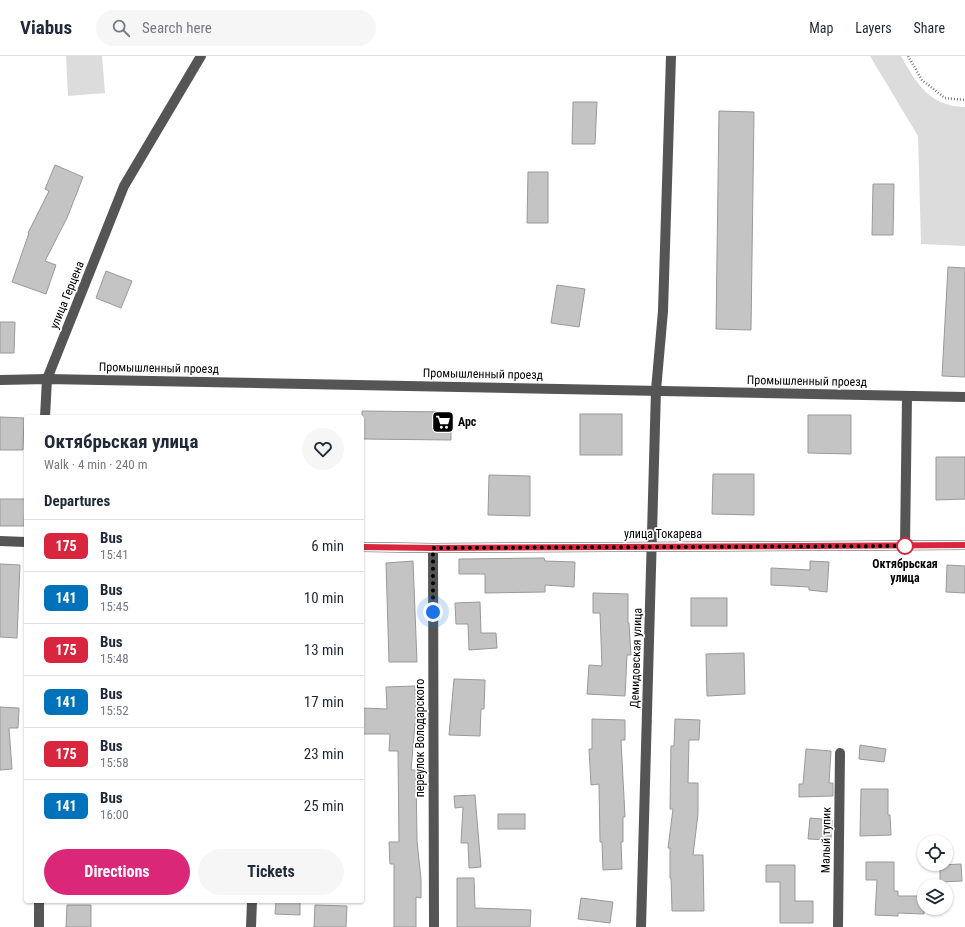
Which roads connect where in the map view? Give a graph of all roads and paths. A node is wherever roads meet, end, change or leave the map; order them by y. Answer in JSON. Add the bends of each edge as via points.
{"nodes":[{"id":1,"x":201,"y":56,"type":"edge"},
{"id":2,"x":671,"y":56,"type":"edge"},
{"id":3,"x":908,"y":56,"type":"edge"},
{"id":4,"x":965,"y":100,"type":"edge"},
{"id":5,"x":47,"y":379,"type":"junction"},
{"id":6,"x":0,"y":380,"type":"edge"},
{"id":7,"x":656,"y":390,"type":"junction"},
{"id":8,"x":907,"y":396,"type":"junction"},
{"id":9,"x":965,"y":397,"type":"edge"},
{"id":10,"x":46,"y":415,"type":"edge"},
{"id":11,"x":0,"y":541,"type":"edge"},
{"id":12,"x":24,"y":542,"type":"edge"},
{"id":13,"x":965,"y":545,"type":"edge"},
{"id":14,"x":905,"y":546,"type":"junction"},
{"id":15,"x":364,"y":547,"type":"edge"},
{"id":16,"x":652,"y":547,"type":"junction"},
{"id":17,"x":433,"y":548,"type":"junction"},
{"id":18,"x":840,"y":753,"type":"dead end"},
{"id":19,"x":39,"y":903,"type":"edge"},
{"id":20,"x":252,"y":903,"type":"edge"},
{"id":21,"x":39,"y":927,"type":"edge"},
{"id":22,"x":251,"y":927,"type":"edge"},
{"id":23,"x":434,"y":927,"type":"edge"},
{"id":24,"x":641,"y":927,"type":"edge"},
{"id":25,"x":838,"y":927,"type":"edge"}],
"edges":[{"from":1,"to":5,"type":"street","name":"улица Герцена","via":[[124,186]]},
{"from":2,"to":7,"type":"street","name":"Демидовская улица","via":[[662,311]]},
{"from":3,"to":4,"type":"path","via":[[922,80],[945,98]]},
{"from":5,"to":6,"type":"street","name":"Промышленный проезд"},
{"from":5,"to":7,"type":"street","name":"Промышленный проезд"},
{"from":5,"to":10,"type":"street","name":"улица Герцена"},
{"from":7,"to":8,"type":"street","name":"Промышленный проезд"},
{"from":7,"to":16,"type":"street","name":"Демидовская улица"},
{"from":8,"to":9,"type":"street","name":"Промышленный проезд"},
{"from":8,"to":14,"type":"street"},
{"from":11,"to":12,"type":"street"},
{"from":13,"to":14,"type":"street","name":"улица Токарева"},
{"from":14,"to":16,"type":"street","name":"улица Токарева"},
{"from":15,"to":17,"type":"street","name":"улица Токарева"},
{"from":16,"to":17,"type":"street","name":"улица Токарева"},
{"from":16,"to":24,"type":"street","name":"Демидовская улица"},
{"from":17,"to":23,"type":"street","name":"переулок Володарского"},
{"from":18,"to":25,"type":"street","name":"Малый тупик"},
{"from":19,"to":21,"type":"street"},
{"from":20,"to":22,"type":"street"}]}
